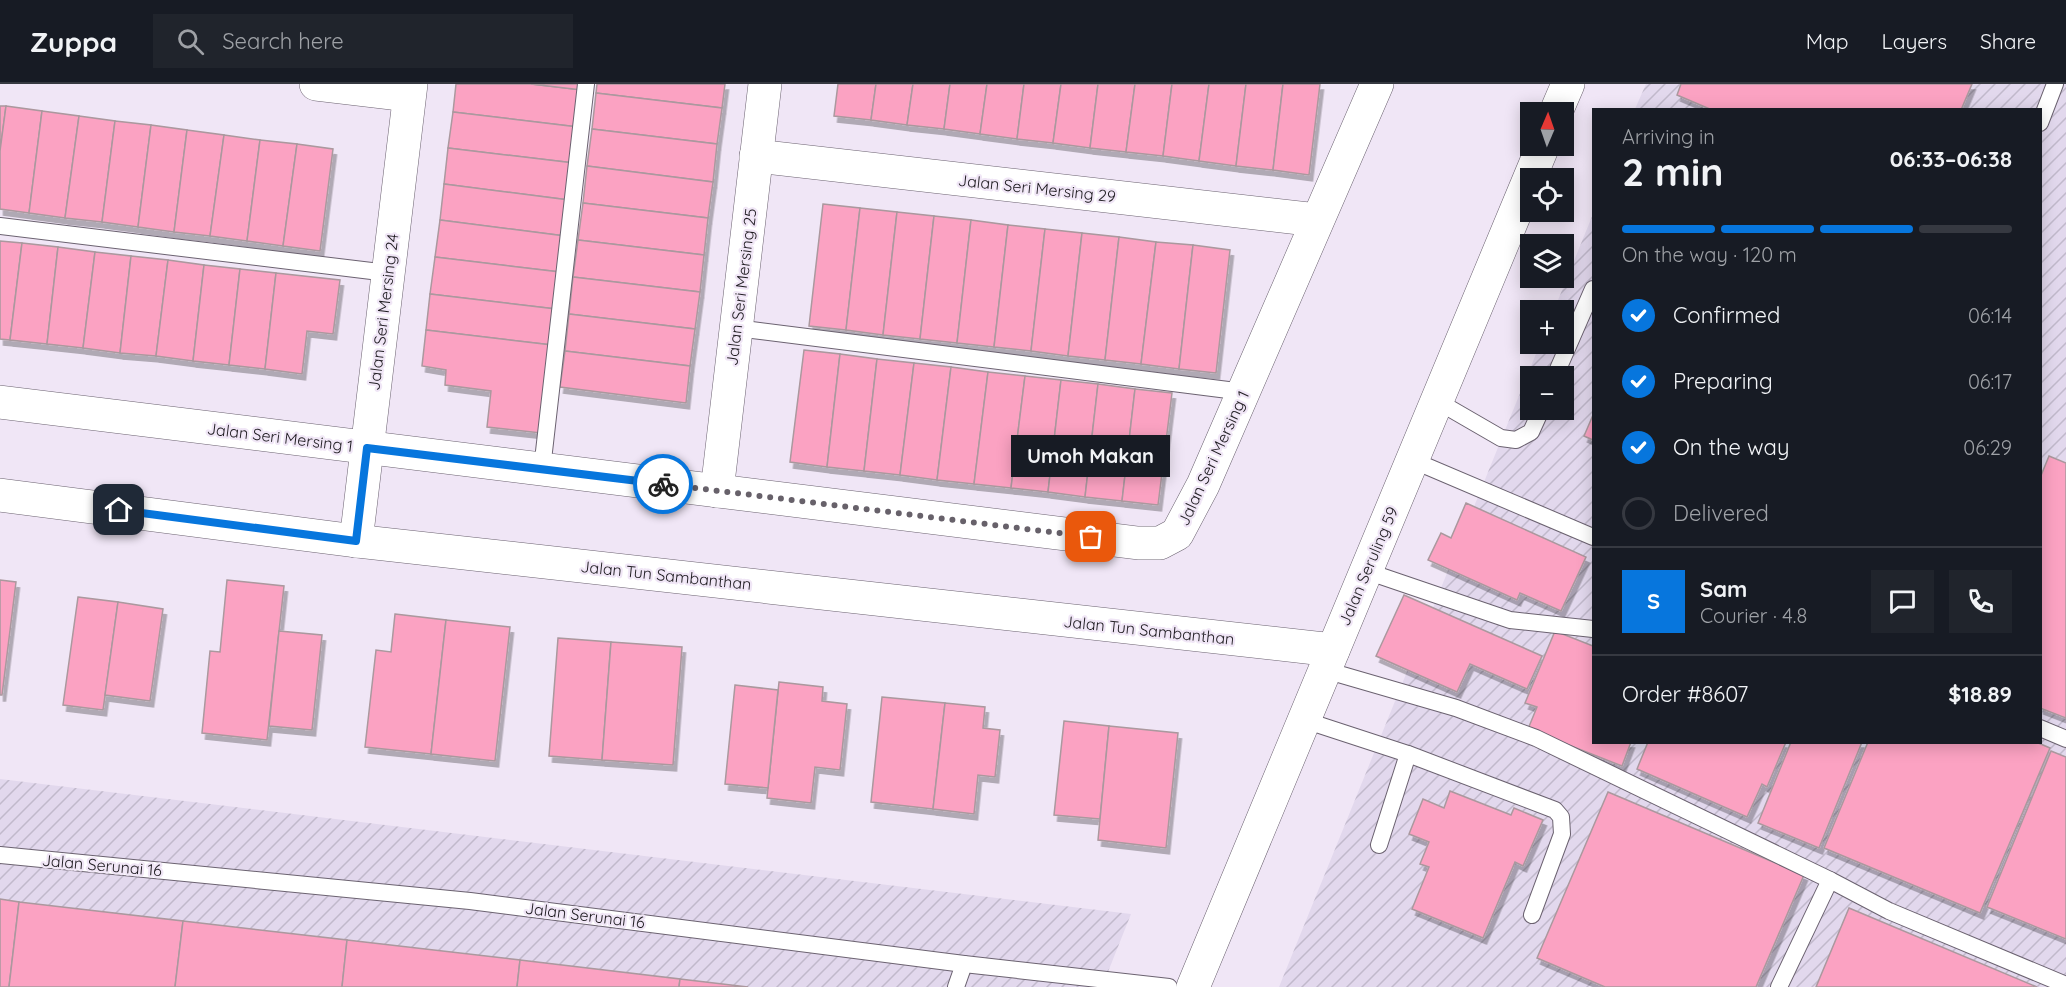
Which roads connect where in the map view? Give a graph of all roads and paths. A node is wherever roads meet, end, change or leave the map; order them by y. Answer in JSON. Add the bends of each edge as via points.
{"nodes":[{"id":1,"x":316,"y":84,"type":"edge"},
{"id":2,"x":586,"y":84,"type":"edge"},
{"id":3,"x":765,"y":84,"type":"edge"},
{"id":4,"x":1377,"y":84,"type":"edge"},
{"id":5,"x":1568,"y":84,"type":"edge"},
{"id":6,"x":2055,"y":84,"type":"edge"},
{"id":7,"x":410,"y":90,"type":"edge"},
{"id":8,"x":1560,"y":102,"type":"edge"},
{"id":9,"x":2042,"y":118,"type":"edge"},
{"id":10,"x":756,"y":156,"type":"junction"},
{"id":11,"x":1538,"y":156,"type":"edge"},
{"id":12,"x":1317,"y":220,"type":"junction"},
{"id":13,"x":0,"y":226,"type":"edge"},
{"id":14,"x":388,"y":273,"type":"junction"},
{"id":15,"x":1592,"y":291,"type":"edge"},
{"id":16,"x":736,"y":328,"type":"junction"},
{"id":17,"x":1559,"y":366,"type":"edge"},
{"id":18,"x":1244,"y":392,"type":"junction"},
{"id":19,"x":1437,"y":401,"type":"junction"},
{"id":20,"x":0,"y":402,"type":"edge"},
{"id":21,"x":1536,"y":420,"type":"edge"},
{"id":22,"x":1412,"y":460,"type":"junction"},
{"id":23,"x":542,"y":469,"type":"junction"},
{"id":24,"x":364,"y":474,"type":"junction"},
{"id":25,"x":717,"y":491,"type":"junction"},
{"id":26,"x":0,"y":495,"type":"edge"},
{"id":27,"x":1592,"y":537,"type":"edge"},
{"id":28,"x":356,"y":541,"type":"junction"},
{"id":29,"x":1366,"y":571,"type":"junction"},
{"id":30,"x":1592,"y":629,"type":"edge"},
{"id":31,"x":1329,"y":660,"type":"junction"},
{"id":32,"x":1304,"y":720,"type":"junction"},
{"id":33,"x":2042,"y":729,"type":"edge"},
{"id":34,"x":2066,"y":739,"type":"edge"},
{"id":35,"x":1408,"y":754,"type":"junction"},
{"id":36,"x":1379,"y":845,"type":"dead end"},
{"id":37,"x":0,"y":855,"type":"edge"},
{"id":38,"x":1830,"y":880,"type":"junction"},
{"id":39,"x":1532,"y":915,"type":"dead end"},
{"id":40,"x":964,"y":964,"type":"junction"},
{"id":41,"x":2066,"y":985,"type":"edge"},
{"id":42,"x":956,"y":987,"type":"edge"},
{"id":43,"x":1169,"y":987,"type":"edge"},
{"id":44,"x":1193,"y":987,"type":"edge"},
{"id":45,"x":1779,"y":987,"type":"edge"}],
"edges":[{"from":1,"to":7,"type":"street"},
{"from":2,"to":23,"type":"lane"},
{"from":3,"to":10,"type":"street","name":"Jalan Seri Mersing 25"},
{"from":4,"to":12,"type":"street","name":"Jalan Seri Mersing 1"},
{"from":5,"to":8,"type":"street"},
{"from":6,"to":9,"type":"lane"},
{"from":7,"to":14,"type":"street","name":"Jalan Seri Mersing 24"},
{"from":10,"to":12,"type":"street","name":"Jalan Seri Mersing 29"},
{"from":10,"to":16,"type":"street","name":"Jalan Seri Mersing 25"},
{"from":11,"to":19,"type":"street","name":"Jalan Seruling 59"},
{"from":12,"to":18,"type":"street","name":"Jalan Seri Mersing 1"},
{"from":13,"to":14,"type":"lane"},
{"from":14,"to":24,"type":"street","name":"Jalan Seri Mersing 24"},
{"from":15,"to":17,"type":"lane"},
{"from":16,"to":18,"type":"lane"},
{"from":16,"to":25,"type":"street","name":"Jalan Seri Mersing 25"},
{"from":18,"to":25,"type":"street","name":"Jalan Seri Mersing 1","via":[[1177,534],[1160,543]]},
{"from":19,"to":21,"type":"lane","via":[[1501,438],[1516,440],[1531,432]]},
{"from":19,"to":22,"type":"street","name":"Jalan Seruling 59"},
{"from":20,"to":24,"type":"street","name":"Jalan Seri Mersing 1"},
{"from":22,"to":27,"type":"lane"},
{"from":22,"to":29,"type":"street","name":"Jalan Seruling 59"},
{"from":23,"to":24,"type":"street","name":"Jalan Seri Mersing 1"},
{"from":23,"to":25,"type":"street","name":"Jalan Seri Mersing 1"},
{"from":24,"to":28,"type":"street","name":"Jalan Seri Mersing 24"},
{"from":26,"to":28,"type":"street","name":"Jalan Tun Sambanthan"},
{"from":28,"to":31,"type":"street","name":"Jalan Tun Sambanthan"},
{"from":29,"to":30,"type":"lane","via":[[1510,620]]},
{"from":29,"to":31,"type":"street","name":"Jalan Seruling 59"},
{"from":31,"to":32,"type":"street","name":"Jalan Seruling 59"},
{"from":31,"to":38,"type":"lane","via":[[1536,738]]},
{"from":32,"to":35,"type":"lane"},
{"from":32,"to":44,"type":"street","name":"Jalan Seruling 59"},
{"from":33,"to":34,"type":"lane"},
{"from":35,"to":36,"type":"lane"},
{"from":35,"to":39,"type":"lane","via":[[1555,810],[1561,817],[1562,834]]},
{"from":37,"to":40,"type":"lane","name":"Jalan Serunai 16","via":[[470,900]]},
{"from":38,"to":41,"type":"lane","via":[[1889,911]]},
{"from":38,"to":45,"type":"lane"},
{"from":40,"to":42,"type":"lane"},
{"from":40,"to":43,"type":"lane","name":"Jalan Serunai 16"}]}
